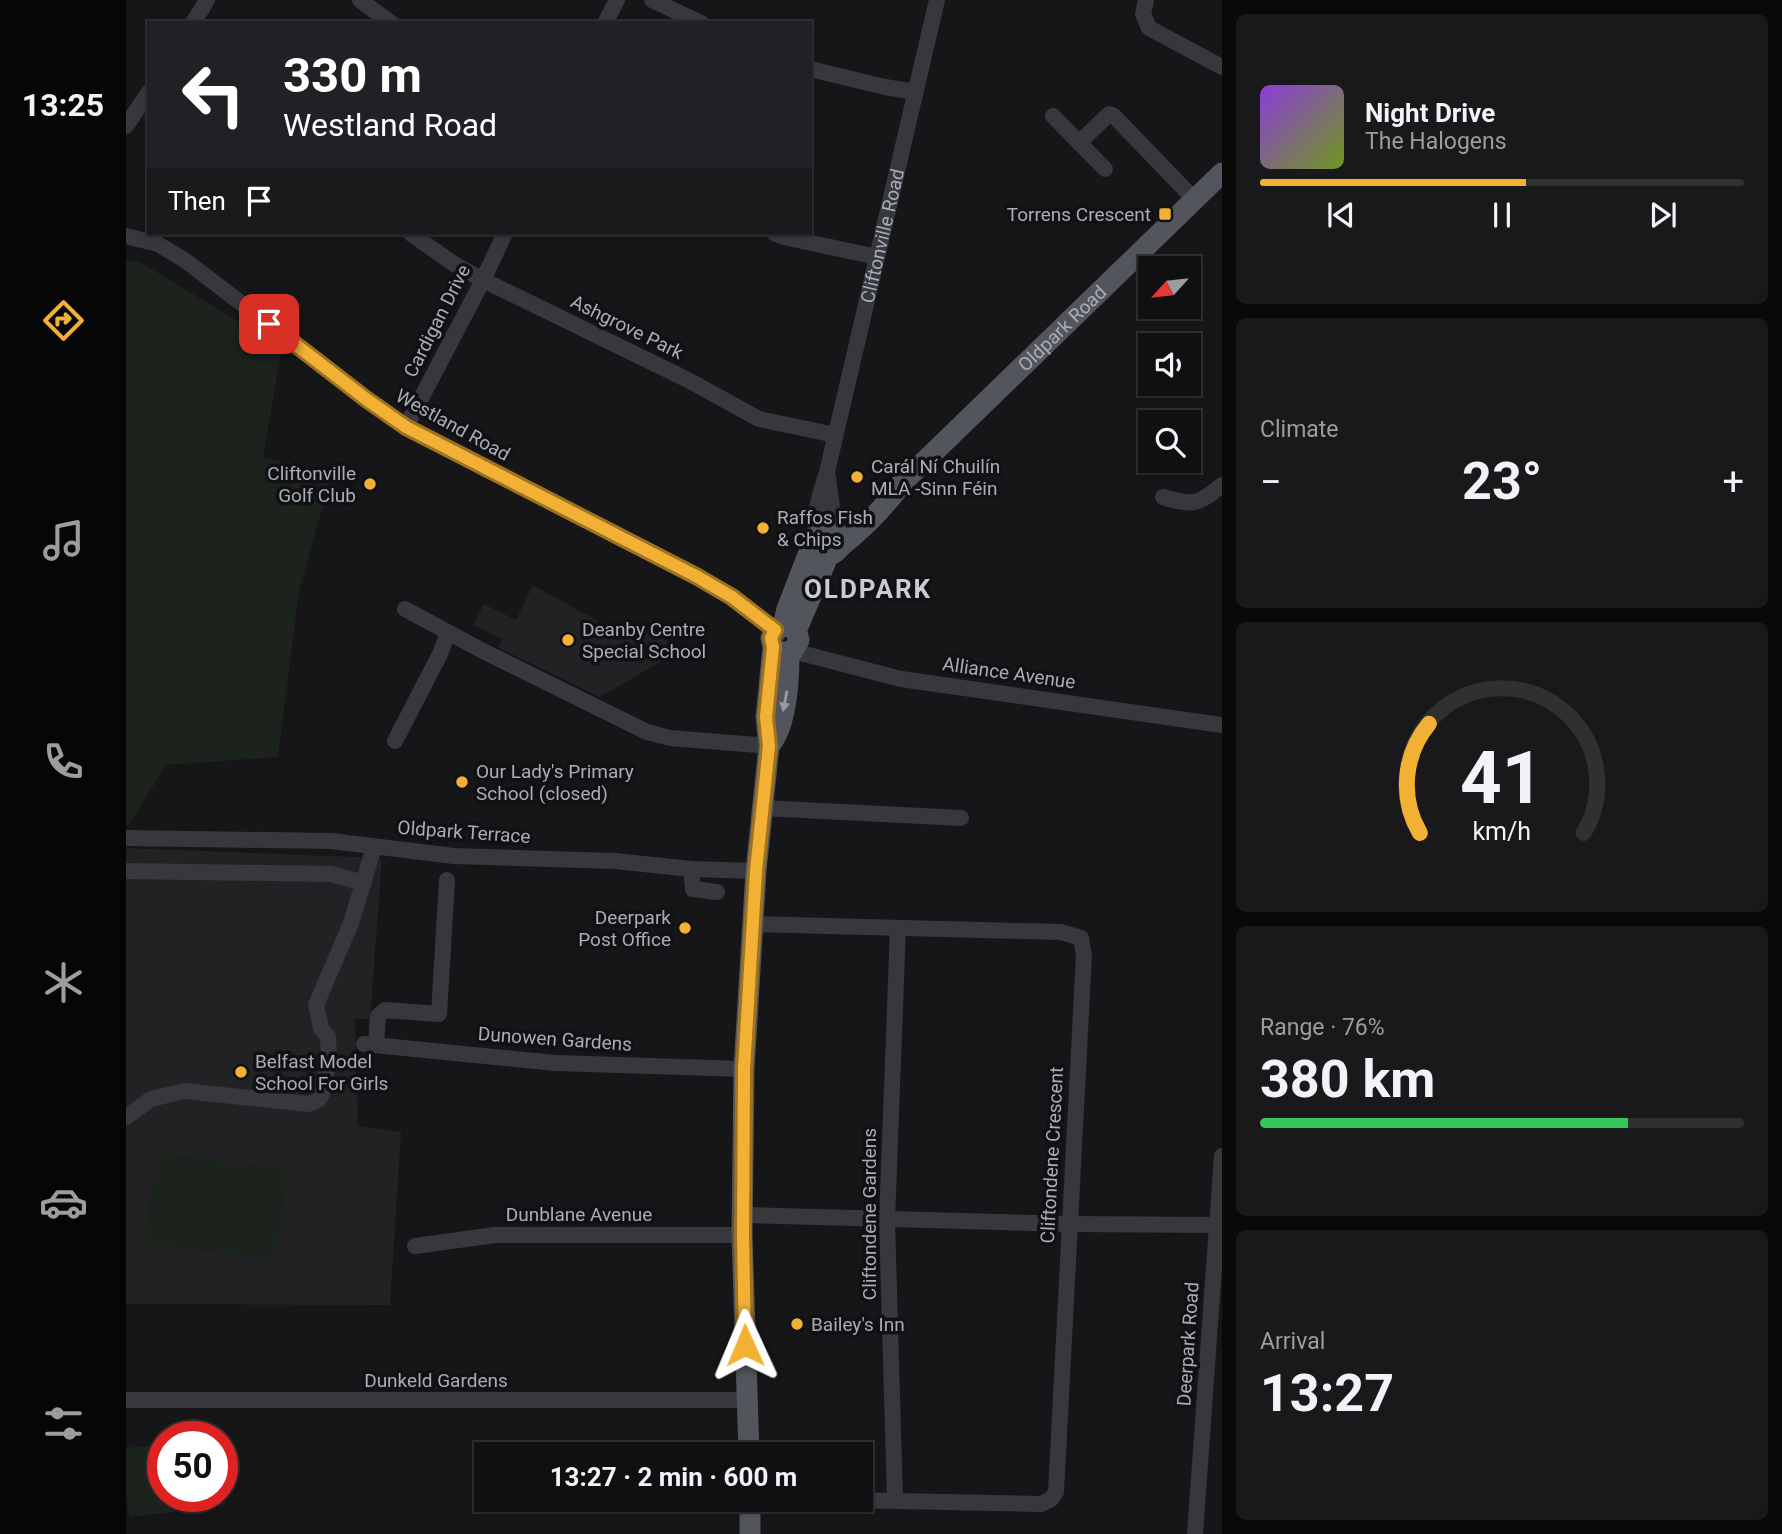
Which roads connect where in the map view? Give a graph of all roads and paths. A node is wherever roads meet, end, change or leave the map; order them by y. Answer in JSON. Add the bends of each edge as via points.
{"nodes":[{"id":1,"x":207,"y":0,"type":"edge"},
{"id":2,"x":360,"y":0,"type":"edge"},
{"id":3,"x":617,"y":0,"type":"edge"},
{"id":4,"x":652,"y":0,"type":"edge"},
{"id":5,"x":937,"y":0,"type":"edge"},
{"id":6,"x":1146,"y":0,"type":"edge"},
{"id":7,"x":194,"y":21,"type":"edge"},
{"id":8,"x":388,"y":21,"type":"edge"},
{"id":9,"x":606,"y":21,"type":"edge"},
{"id":10,"x":697,"y":21,"type":"edge"},
{"id":11,"x":1222,"y":67,"type":"edge"},
{"id":12,"x":812,"y":69,"type":"edge"},
{"id":13,"x":915,"y":92,"type":"junction"},
{"id":14,"x":147,"y":95,"type":"edge"},
{"id":15,"x":1053,"y":116,"type":"dead end"},
{"id":16,"x":126,"y":126,"type":"edge"},
{"id":17,"x":1079,"y":143,"type":"junction"},
{"id":18,"x":1105,"y":169,"type":"dead end"},
{"id":19,"x":1222,"y":173,"type":"edge"},
{"id":20,"x":1194,"y":199,"type":"junction"},
{"id":21,"x":413,"y":235,"type":"edge"},
{"id":22,"x":504,"y":235,"type":"edge"},
{"id":23,"x":779,"y":235,"type":"edge"},
{"id":24,"x":126,"y":236,"type":"edge"},
{"id":25,"x":877,"y":257,"type":"junction"},
{"id":26,"x":483,"y":280,"type":"junction"},
{"id":27,"x":406,"y":427,"type":"junction"},
{"id":28,"x":835,"y":435,"type":"junction"},
{"id":29,"x":1222,"y":485,"type":"edge"},
{"id":30,"x":1163,"y":497,"type":"dead end"},
{"id":31,"x":827,"y":542,"type":"junction"},
{"id":32,"x":405,"y":609,"type":"dead end"},
{"id":33,"x":448,"y":633,"type":"junction"},
{"id":34,"x":785,"y":640,"type":"junction"},
{"id":35,"x":1222,"y":725,"type":"edge"},
{"id":36,"x":396,"y":741,"type":"dead end"},
{"id":37,"x":769,"y":746,"type":"junction"},
{"id":38,"x":762,"y":808,"type":"junction"},
{"id":39,"x":961,"y":818,"type":"dead end"},
{"id":40,"x":126,"y":838,"type":"edge"},
{"id":41,"x":374,"y":847,"type":"junction"},
{"id":42,"x":691,"y":869,"type":"junction"},
{"id":43,"x":126,"y":871,"type":"edge"},
{"id":44,"x":756,"y":871,"type":"junction"},
{"id":45,"x":447,"y":880,"type":"dead end"},
{"id":46,"x":363,"y":883,"type":"junction"},
{"id":47,"x":717,"y":892,"type":"dead end"},
{"id":48,"x":753,"y":924,"type":"junction"},
{"id":49,"x":898,"y":928,"type":"junction"},
{"id":50,"x":744,"y":1069,"type":"junction"},
{"id":51,"x":126,"y":1117,"type":"edge"},
{"id":52,"x":1222,"y":1156,"type":"edge"},
{"id":53,"x":1220,"y":1206,"type":"edge"},
{"id":54,"x":887,"y":1220,"type":"junction"},
{"id":55,"x":1070,"y":1224,"type":"junction"},
{"id":56,"x":743,"y":1225,"type":"junction"},
{"id":57,"x":1218,"y":1225,"type":"junction"},
{"id":58,"x":415,"y":1246,"type":"dead end"},
{"id":59,"x":126,"y":1400,"type":"edge"},
{"id":60,"x":747,"y":1400,"type":"junction"},
{"id":61,"x":748,"y":1442,"type":"edge"},
{"id":62,"x":873,"y":1501,"type":"edge"},
{"id":63,"x":895,"y":1501,"type":"junction"},
{"id":64,"x":750,"y":1512,"type":"edge"},
{"id":65,"x":750,"y":1534,"type":"edge"},
{"id":66,"x":1195,"y":1534,"type":"edge"}],
"edges":[{"from":1,"to":7,"type":"street"},
{"from":2,"to":8,"type":"street"},
{"from":3,"to":9,"type":"street"},
{"from":4,"to":10,"type":"street"},
{"from":5,"to":13,"type":"street","name":"Cliftonville Road"},
{"from":6,"to":11,"type":"street","via":[[1143,14],[1149,28]]},
{"from":12,"to":13,"type":"street"},
{"from":13,"to":25,"type":"street","name":"Cliftonville Road"},
{"from":14,"to":16,"type":"street"},
{"from":15,"to":17,"type":"street"},
{"from":17,"to":18,"type":"street"},
{"from":17,"to":20,"type":"street","via":[[1109,114],[1114,116]]},
{"from":19,"to":20,"type":"main road","name":"Oldpark Road"},
{"from":20,"to":31,"type":"main road","name":"Oldpark Road","via":[[902,483]]},
{"from":21,"to":26,"type":"street","name":"Ashgrove Park"},
{"from":22,"to":26,"type":"street","name":"Cardigan Drive"},
{"from":23,"to":25,"type":"street"},
{"from":24,"to":27,"type":"street","name":"Westland Road","via":[[158,244],[186,261]]},
{"from":25,"to":28,"type":"street","name":"Cliftonville Road"},
{"from":26,"to":27,"type":"street","name":"Cardigan Drive"},
{"from":26,"to":28,"type":"street","name":"Ashgrove Park","via":[[759,419]]},
{"from":27,"to":34,"type":"street","name":"Westland Road","via":[[696,576],[732,597]]},
{"from":28,"to":31,"type":"street","name":"Cliftonville Road","via":[[815,516]]},
{"from":29,"to":30,"type":"street","via":[[1194,504]]},
{"from":31,"to":34,"type":"main road","name":"Cliftonville Road","via":[[787,609]]},
{"from":32,"to":33,"type":"street"},
{"from":33,"to":36,"type":"street"},
{"from":33,"to":37,"type":"street","via":[[647,732]]},
{"from":34,"to":35,"type":"street","name":"Alliance Avenue","via":[[901,678]]},
{"from":34,"to":37,"type":"main road","via":[[766,717]]},
{"from":37,"to":38,"type":"main road"},
{"from":38,"to":39,"type":"street"},
{"from":38,"to":44,"type":"main road"},
{"from":40,"to":41,"type":"street","name":"Oldpark Terrace","via":[[331,841]]},
{"from":41,"to":42,"type":"street","name":"Oldpark Terrace"},
{"from":41,"to":46,"type":"street"},
{"from":42,"to":44,"type":"street","name":"Oldpark Terrace"},
{"from":42,"to":47,"type":"street","via":[[693,889]]},
{"from":43,"to":46,"type":"street","via":[[331,874]]},
{"from":44,"to":48,"type":"main road"},
{"from":45,"to":50,"type":"street","name":"Dunowen Gardens","via":[[439,1014],[385,1010],[378,1016],[370,1044],[556,1063]]},
{"from":46,"to":51,"type":"street","via":[[316,1005],[328,1037],[329,1059],[318,1100],[309,1104],[184,1091],[151,1099]]},
{"from":48,"to":49,"type":"street","name":"Cliftondene Crescent"},
{"from":48,"to":50,"type":"main road"},
{"from":49,"to":54,"type":"street","name":"Cliftondene Gardens"},
{"from":49,"to":55,"type":"street","name":"Cliftondene Crescent","via":[[1061,932],[1081,938],[1084,955]]},
{"from":50,"to":56,"type":"main road"},
{"from":52,"to":53,"type":"street","name":"Deerpark Road"},
{"from":53,"to":57,"type":"street","name":"Deerpark Road"},
{"from":54,"to":55,"type":"street","name":"Dunblane Avenue"},
{"from":54,"to":56,"type":"street","name":"Dunblane Avenue"},
{"from":54,"to":63,"type":"street","name":"Cliftondene Gardens"},
{"from":55,"to":57,"type":"street","name":"Dunblane Avenue"},
{"from":55,"to":63,"type":"street","name":"Cliftondene Crescent","via":[[1056,1492],[1041,1504]]},
{"from":56,"to":58,"type":"street","name":"Dunblane Avenue","via":[[495,1235]]},
{"from":56,"to":60,"type":"main road"},
{"from":57,"to":66,"type":"street","name":"Deerpark Road"},
{"from":59,"to":60,"type":"street","name":"Dunkeld Gardens"},
{"from":60,"to":61,"type":"main road"},
{"from":62,"to":63,"type":"street","name":"Cliftondene Crescent"},
{"from":64,"to":65,"type":"main road"}]}
